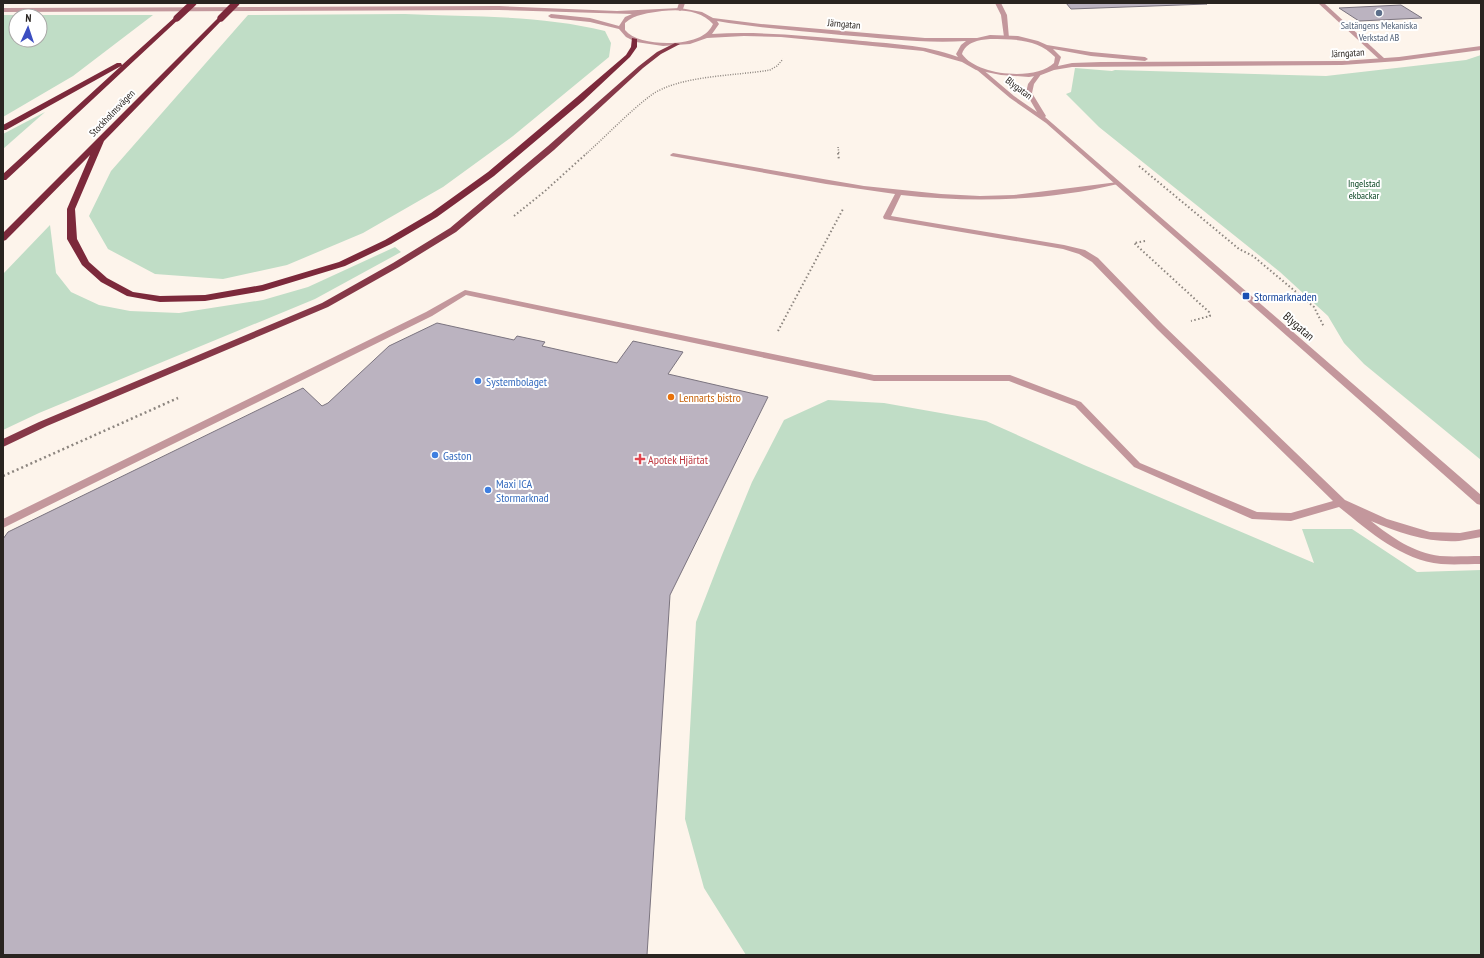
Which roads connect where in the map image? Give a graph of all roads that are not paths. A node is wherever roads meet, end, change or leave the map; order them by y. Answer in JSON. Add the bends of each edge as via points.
{"nodes":[{"id":1,"x":193,"y":3,"type":"edge"},
{"id":2,"x":236,"y":3,"type":"edge"},
{"id":3,"x":682,"y":3,"type":"edge"},
{"id":4,"x":998,"y":3,"type":"edge"},
{"id":5,"x":1321,"y":3,"type":"edge"},
{"id":6,"x":680,"y":9,"type":"junction"},
{"id":7,"x":3,"y":10,"type":"edge"},
{"id":8,"x":438,"y":10,"type":"junction"},
{"id":9,"x":644,"y":12,"type":"junction"},
{"id":10,"x":712,"y":19,"type":"junction"},
{"id":11,"x":621,"y":28,"type":"junction"},
{"id":12,"x":707,"y":36,"type":"junction"},
{"id":13,"x":1007,"y":37,"type":"junction"},
{"id":14,"x":975,"y":39,"type":"junction"},
{"id":15,"x":634,"y":40,"type":"junction"},
{"id":16,"x":677,"y":44,"type":"junction"},
{"id":17,"x":1044,"y":45,"type":"junction"},
{"id":18,"x":1481,"y":48,"type":"edge"},
{"id":19,"x":136,"y":55,"type":"junction"},
{"id":20,"x":962,"y":60,"type":"junction"},
{"id":21,"x":1382,"y":60,"type":"junction"},
{"id":22,"x":1215,"y":64,"type":"junction"},
{"id":23,"x":979,"y":69,"type":"junction"},
{"id":24,"x":1050,"y":69,"type":"junction"},
{"id":25,"x":1038,"y":73,"type":"junction"},
{"id":26,"x":1048,"y":122,"type":"junction"},
{"id":27,"x":3,"y":128,"type":"edge"},
{"id":28,"x":100,"y":141,"type":"junction"},
{"id":29,"x":673,"y":155,"type":"dead end"},
{"id":30,"x":3,"y":178,"type":"edge"},
{"id":31,"x":1116,"y":183,"type":"junction"},
{"id":32,"x":899,"y":192,"type":"junction"},
{"id":33,"x":3,"y":238,"type":"edge"},
{"id":34,"x":3,"y":443,"type":"edge"},
{"id":35,"x":1481,"y":501,"type":"edge"},
{"id":36,"x":1341,"y":503,"type":"junction"},
{"id":37,"x":3,"y":524,"type":"edge"},
{"id":38,"x":1481,"y":533,"type":"edge"},
{"id":39,"x":1481,"y":560,"type":"edge"}],
"edges":[{"from":1,"to":19,"type":"highway","bridge":true},
{"from":2,"to":28,"type":"highway","name":"Stockholmsvägen","bridge":true},
{"from":3,"to":6,"type":"street"},
{"from":4,"to":13,"type":"street","via":[[1004,15]]},
{"from":5,"to":21,"type":"street"},
{"from":6,"to":9,"type":"street","name":"Järngatan"},
{"from":6,"to":10,"type":"street","name":"Järngatan","via":[[699,12]]},
{"from":7,"to":8,"type":"street"},
{"from":8,"to":9,"type":"street","via":[[499,8]]},
{"from":8,"to":11,"type":"street","via":[[556,16],[590,20]]},
{"from":9,"to":11,"type":"street","via":[[627,19]]},
{"from":10,"to":12,"type":"street","via":[[716,24]]},
{"from":10,"to":14,"type":"street","name":"Järngatan","via":[[910,39]]},
{"from":11,"to":15,"type":"street"},
{"from":12,"to":16,"type":"street","name":"Järngatan"},
{"from":12,"to":20,"type":"street","name":"Järngatan","via":[[762,34],[900,46],[938,51]]},
{"from":13,"to":14,"type":"street","name":"Järngatan"},
{"from":13,"to":17,"type":"street","name":"Järngatan"},
{"from":14,"to":20,"type":"street","via":[[960,48]]},
{"from":15,"to":16,"type":"street","name":"Järngatan","via":[[654,44]]},
{"from":15,"to":28,"type":"highway","via":[[634,47],[628,56],[580,99],[491,174],[434,215],[388,242],[342,264],[263,288],[205,298],[160,299],[130,294],[104,280],[85,263],[72,239],[71,209]]},
{"from":16,"to":34,"type":"highway","via":[[659,53],[641,67],[551,148],[453,230],[396,265],[325,305]]},
{"from":17,"to":22,"type":"street","name":"Järngatan","via":[[1092,54]]},
{"from":17,"to":24,"type":"street","via":[[1058,57],[1057,64]]},
{"from":18,"to":21,"type":"street","name":"Järngatan"},
{"from":19,"to":27,"type":"highway"},
{"from":19,"to":30,"type":"highway"},
{"from":20,"to":23,"type":"street","name":"Järngatan"},
{"from":21,"to":22,"type":"street","name":"Järngatan","via":[[1302,64]]},
{"from":22,"to":24,"type":"street","name":"Järngatan","via":[[1088,64]]},
{"from":23,"to":25,"type":"street","name":"Järngatan","via":[[1012,75]]},
{"from":23,"to":26,"type":"street","name":"Blygatan","via":[[1012,97]]},
{"from":24,"to":25,"type":"street","name":"Järngatan"},
{"from":25,"to":26,"type":"street","name":"Blygatan","via":[[1029,93]]},
{"from":26,"to":31,"type":"street","name":"Blygatan"},
{"from":28,"to":33,"type":"highway","name":"Stockholmsvägen"},
{"from":29,"to":32,"type":"street"},
{"from":31,"to":32,"type":"street","via":[[1017,197],[974,198]]},
{"from":31,"to":35,"type":"street","name":"Blygatan"},
{"from":32,"to":36,"type":"street","via":[[887,217],[1064,247],[1082,252],[1095,260]]},
{"from":36,"to":37,"type":"street","via":[[1291,517],[1256,516],[1137,465],[1078,404],[1010,378],[874,378],[465,292],[429,314]]},
{"from":36,"to":38,"type":"street","via":[[1370,517],[1428,535],[1459,537]]},
{"from":36,"to":39,"type":"street","via":[[1400,547],[1419,555],[1440,560]]}]}
